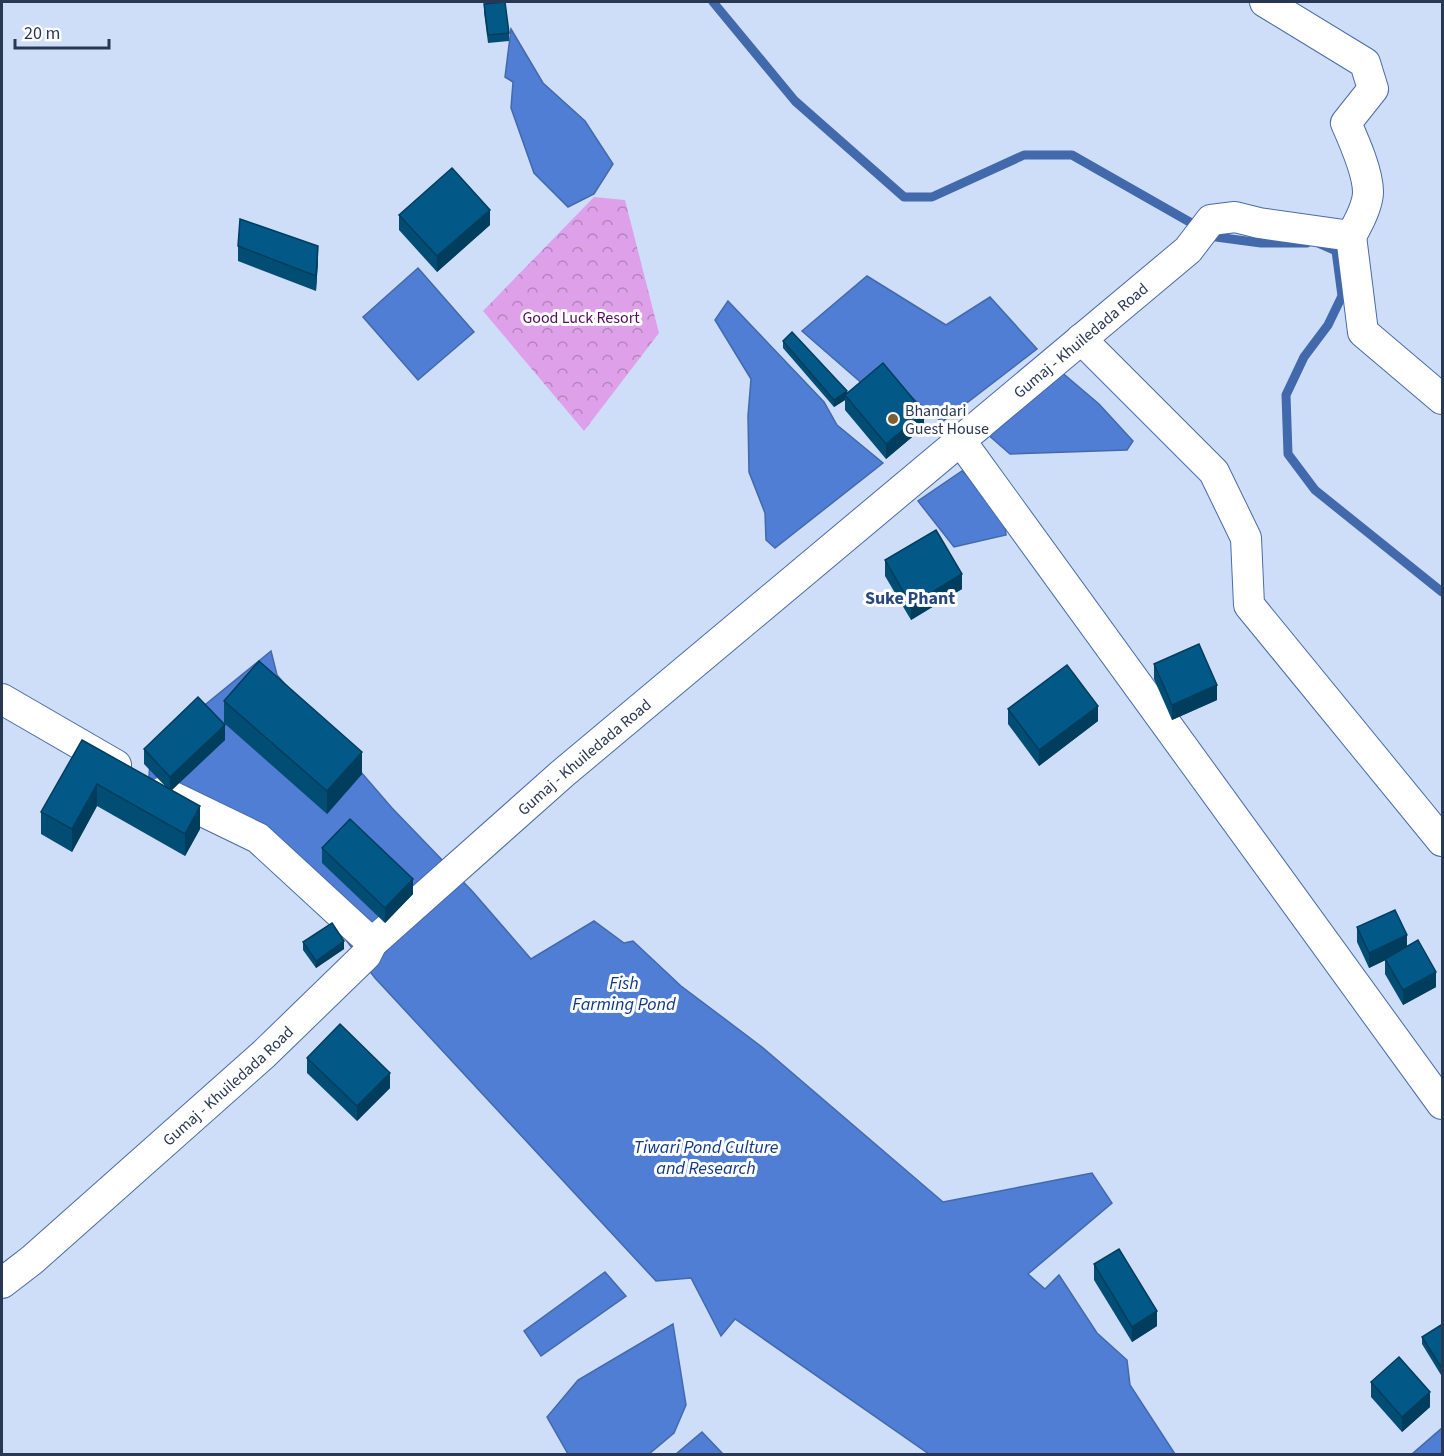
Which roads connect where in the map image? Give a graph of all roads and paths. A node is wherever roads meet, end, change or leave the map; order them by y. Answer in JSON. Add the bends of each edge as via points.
{"nodes":[{"id":1,"x":1265,"y":2,"type":"edge"},
{"id":2,"x":1351,"y":237,"type":"junction"},
{"id":3,"x":1081,"y":339,"type":"junction"},
{"id":4,"x":1443,"y":399,"type":"edge"},
{"id":5,"x":960,"y":440,"type":"junction"},
{"id":6,"x":2,"y":699,"type":"edge"},
{"id":7,"x":1443,"y":841,"type":"edge"},
{"id":8,"x":372,"y":943,"type":"junction"},
{"id":9,"x":1443,"y":1104,"type":"edge"},
{"id":10,"x":2,"y":1283,"type":"edge"}],
"edges":[{"from":1,"to":2,"type":"street","via":[[1365,63],[1373,89],[1346,123],[1368,192]]},
{"from":2,"to":3,"type":"street","name":"Gumaj - Khuiledada Road","via":[[1235,217],[1211,220],[1188,250]]},
{"from":2,"to":4,"type":"street","via":[[1362,333]]},
{"from":3,"to":5,"type":"street","name":"Gumaj - Khuiledada Road"},
{"from":3,"to":7,"type":"street","via":[[1214,471],[1246,538],[1250,605]]},
{"from":5,"to":8,"type":"street","name":"Gumaj - Khuiledada Road","via":[[562,774]]},
{"from":5,"to":9,"type":"street"},
{"from":6,"to":8,"type":"street","via":[[137,779],[258,838]]},
{"from":8,"to":10,"type":"street","name":"Gumaj - Khuiledada Road","via":[[366,955],[264,1054]]}]}
